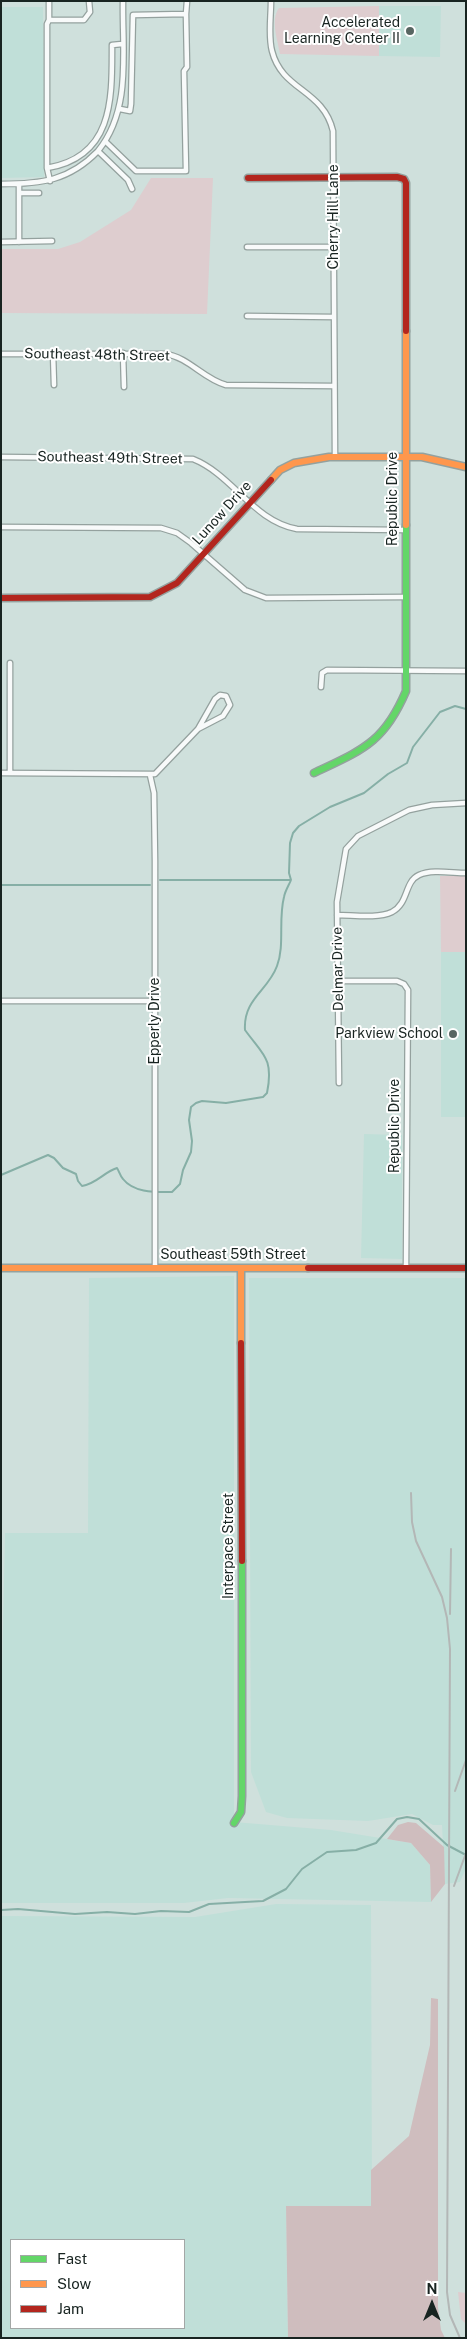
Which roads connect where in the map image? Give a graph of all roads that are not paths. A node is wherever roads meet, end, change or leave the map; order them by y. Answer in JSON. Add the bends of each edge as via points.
{"nodes":[{"id":1,"x":49,"y":1,"type":"edge"},
{"id":2,"x":89,"y":1,"type":"edge"},
{"id":3,"x":123,"y":1,"type":"edge"},
{"id":4,"x":187,"y":1,"type":"edge"},
{"id":5,"x":271,"y":1,"type":"edge"},
{"id":6,"x":186,"y":14,"type":"junction"},
{"id":7,"x":49,"y":20,"type":"junction"},
{"id":8,"x":122,"y":25,"type":"junction"},
{"id":9,"x":132,"y":25,"type":"junction"},
{"id":10,"x":122,"y":44,"type":"junction"},
{"id":11,"x":120,"y":109,"type":"junction"},
{"id":12,"x":106,"y":142,"type":"junction"},
{"id":13,"x":98,"y":151,"type":"junction"},
{"id":14,"x":47,"y":168,"type":"junction"},
{"id":15,"x":334,"y":177,"type":"junction"},
{"id":16,"x":248,"y":178,"type":"dead end"},
{"id":17,"x":50,"y":180,"type":"junction"},
{"id":18,"x":1,"y":184,"type":"edge"},
{"id":19,"x":19,"y":184,"type":"junction"},
{"id":20,"x":132,"y":189,"type":"dead end"},
{"id":21,"x":19,"y":193,"type":"junction"},
{"id":22,"x":39,"y":193,"type":"dead end"},
{"id":23,"x":52,"y":241,"type":"dead end"},
{"id":24,"x":1,"y":242,"type":"edge"},
{"id":25,"x":19,"y":242,"type":"junction"},
{"id":26,"x":247,"y":246,"type":"dead end"},
{"id":27,"x":334,"y":247,"type":"junction"},
{"id":28,"x":247,"y":316,"type":"dead end"},
{"id":29,"x":334,"y":317,"type":"junction"},
{"id":30,"x":1,"y":354,"type":"edge"},
{"id":31,"x":53,"y":354,"type":"junction"},
{"id":32,"x":123,"y":354,"type":"junction"},
{"id":33,"x":54,"y":385,"type":"dead end"},
{"id":34,"x":334,"y":386,"type":"junction"},
{"id":35,"x":124,"y":387,"type":"dead end"},
{"id":36,"x":1,"y":457,"type":"edge"},
{"id":37,"x":335,"y":457,"type":"junction"},
{"id":38,"x":405,"y":457,"type":"junction"},
{"id":39,"x":466,"y":467,"type":"edge"},
{"id":40,"x":250,"y":502,"type":"junction"},
{"id":41,"x":1,"y":527,"type":"edge"},
{"id":42,"x":406,"y":530,"type":"junction"},
{"id":43,"x":202,"y":553,"type":"junction"},
{"id":44,"x":1,"y":598,"type":"edge"},
{"id":45,"x":405,"y":598,"type":"junction"},
{"id":46,"x":10,"y":663,"type":"dead end"},
{"id":47,"x":406,"y":671,"type":"junction"},
{"id":48,"x":466,"y":671,"type":"edge"},
{"id":49,"x":320,"y":687,"type":"dead end"},
{"id":50,"x":198,"y":729,"type":"junction"},
{"id":51,"x":314,"y":772,"type":"dead end"},
{"id":52,"x":1,"y":773,"type":"edge"},
{"id":53,"x":10,"y":773,"type":"junction"},
{"id":54,"x":150,"y":775,"type":"junction"},
{"id":55,"x":466,"y":803,"type":"edge"},
{"id":56,"x":466,"y":873,"type":"edge"},
{"id":57,"x":337,"y":915,"type":"junction"},
{"id":58,"x":339,"y":981,"type":"junction"},
{"id":59,"x":1,"y":1001,"type":"edge"},
{"id":60,"x":155,"y":1002,"type":"junction"},
{"id":61,"x":339,"y":1083,"type":"dead end"},
{"id":62,"x":1,"y":1268,"type":"edge"},
{"id":63,"x":155,"y":1268,"type":"junction"},
{"id":64,"x":241,"y":1268,"type":"junction"},
{"id":65,"x":406,"y":1268,"type":"junction"},
{"id":66,"x":466,"y":1268,"type":"edge"},
{"id":67,"x":234,"y":1823,"type":"dead end"}],
"edges":[{"from":1,"to":7,"type":"street"},
{"from":2,"to":7,"type":"street","via":[[90,12],[84,20]]},
{"from":3,"to":8,"type":"street"},
{"from":4,"to":6,"type":"street"},
{"from":5,"to":15,"type":"street","name":"Cherry Hill Lane","via":[[272,51],[279,68],[318,102],[329,117],[334,140]]},
{"from":6,"to":9,"type":"street","via":[[135,14]]},
{"from":6,"to":12,"type":"street","via":[[186,171],[136,171]]},
{"from":7,"to":14,"type":"street"},
{"from":8,"to":9,"type":"street"},
{"from":8,"to":10,"type":"street"},
{"from":9,"to":11,"type":"street","via":[[130,111]]},
{"from":10,"to":11,"type":"street"},
{"from":10,"to":14,"type":"street","via":[[112,44],[111,103],[102,129],[93,143],[77,157]]},
{"from":11,"to":12,"type":"street"},
{"from":12,"to":13,"type":"street"},
{"from":13,"to":17,"type":"street","via":[[69,174]]},
{"from":13,"to":20,"type":"street","via":[[128,180]]},
{"from":14,"to":17,"type":"street"},
{"from":15,"to":16,"type":"street"},
{"from":15,"to":27,"type":"street","name":"Cherry Hill Lane"},
{"from":15,"to":38,"type":"street","name":"Republic Drive","via":[[397,177],[404,179],[406,186]]},
{"from":17,"to":19,"type":"street"},
{"from":18,"to":19,"type":"street"},
{"from":19,"to":21,"type":"street"},
{"from":21,"to":22,"type":"street"},
{"from":21,"to":25,"type":"street"},
{"from":23,"to":25,"type":"street"},
{"from":24,"to":25,"type":"street"},
{"from":26,"to":27,"type":"street"},
{"from":27,"to":29,"type":"street","name":"Cherry Hill Lane"},
{"from":28,"to":29,"type":"street"},
{"from":29,"to":34,"type":"street","name":"Cherry Hill Lane"},
{"from":30,"to":31,"type":"street","name":"Southeast 48th Street"},
{"from":31,"to":32,"type":"street","name":"Southeast 48th Street"},
{"from":31,"to":33,"type":"street"},
{"from":32,"to":34,"type":"street","name":"Southeast 48th Street","via":[[176,356],[214,381],[226,385]]},
{"from":32,"to":35,"type":"street"},
{"from":34,"to":37,"type":"street","name":"Cherry Hill Lane"},
{"from":36,"to":40,"type":"street","name":"Southeast 49th Street","via":[[192,459],[212,469]]},
{"from":37,"to":38,"type":"street","name":"Lunow Drive"},
{"from":37,"to":40,"type":"street","name":"Lunow Drive","via":[[309,458],[289,464]]},
{"from":38,"to":39,"type":"street","name":"Lunow Drive","via":[[430,458],[450,466]]},
{"from":38,"to":42,"type":"street","name":"Republic Drive"},
{"from":40,"to":42,"type":"street","name":"Southeast 49th Street","via":[[270,519],[297,529]]},
{"from":40,"to":43,"type":"street","name":"Lunow Drive"},
{"from":41,"to":43,"type":"street","via":[[160,528],[177,533]]},
{"from":42,"to":45,"type":"street","name":"Republic Drive"},
{"from":43,"to":44,"type":"street","name":"Lunow Drive","via":[[170,588],[150,597]]},
{"from":43,"to":45,"type":"street","via":[[245,590],[266,598]]},
{"from":45,"to":47,"type":"street","name":"Republic Drive"},
{"from":46,"to":53,"type":"street"},
{"from":47,"to":48,"type":"street"},
{"from":47,"to":49,"type":"street","via":[[327,670],[322,673]]},
{"from":47,"to":51,"type":"street","name":"Republic Drive","via":[[406,690],[402,701],[380,736],[361,752]]},
{"from":50,"to":50,"type":"street","via":[[226,713],[230,702],[226,696],[220,695],[215,699]]},
{"from":50,"to":54,"type":"street","via":[[159,772]]},
{"from":52,"to":53,"type":"street"},
{"from":53,"to":54,"type":"street"},
{"from":54,"to":60,"type":"street","name":"Epperly Drive","via":[[154,803]]},
{"from":55,"to":57,"type":"street","name":"Delmar Drive","via":[[409,810],[352,840],[346,849],[341,872]]},
{"from":56,"to":57,"type":"street","via":[[419,875],[411,883],[403,903],[388,913]]},
{"from":57,"to":58,"type":"street","name":"Delmar Drive"},
{"from":58,"to":61,"type":"street","name":"Delmar Drive"},
{"from":58,"to":65,"type":"street","name":"Republic Drive","via":[[389,981],[404,984],[408,990]]},
{"from":59,"to":60,"type":"street"},
{"from":60,"to":63,"type":"street","name":"Epperly Drive"},
{"from":62,"to":63,"type":"street","name":"Southeast 59th Street"},
{"from":63,"to":64,"type":"street","name":"Southeast 59th Street"},
{"from":64,"to":65,"type":"street","name":"Southeast 59th Street"},
{"from":64,"to":67,"type":"street","name":"Interpace Street","via":[[242,1796],[241,1812]]},
{"from":65,"to":66,"type":"street","name":"Southeast 59th Street"}]}
